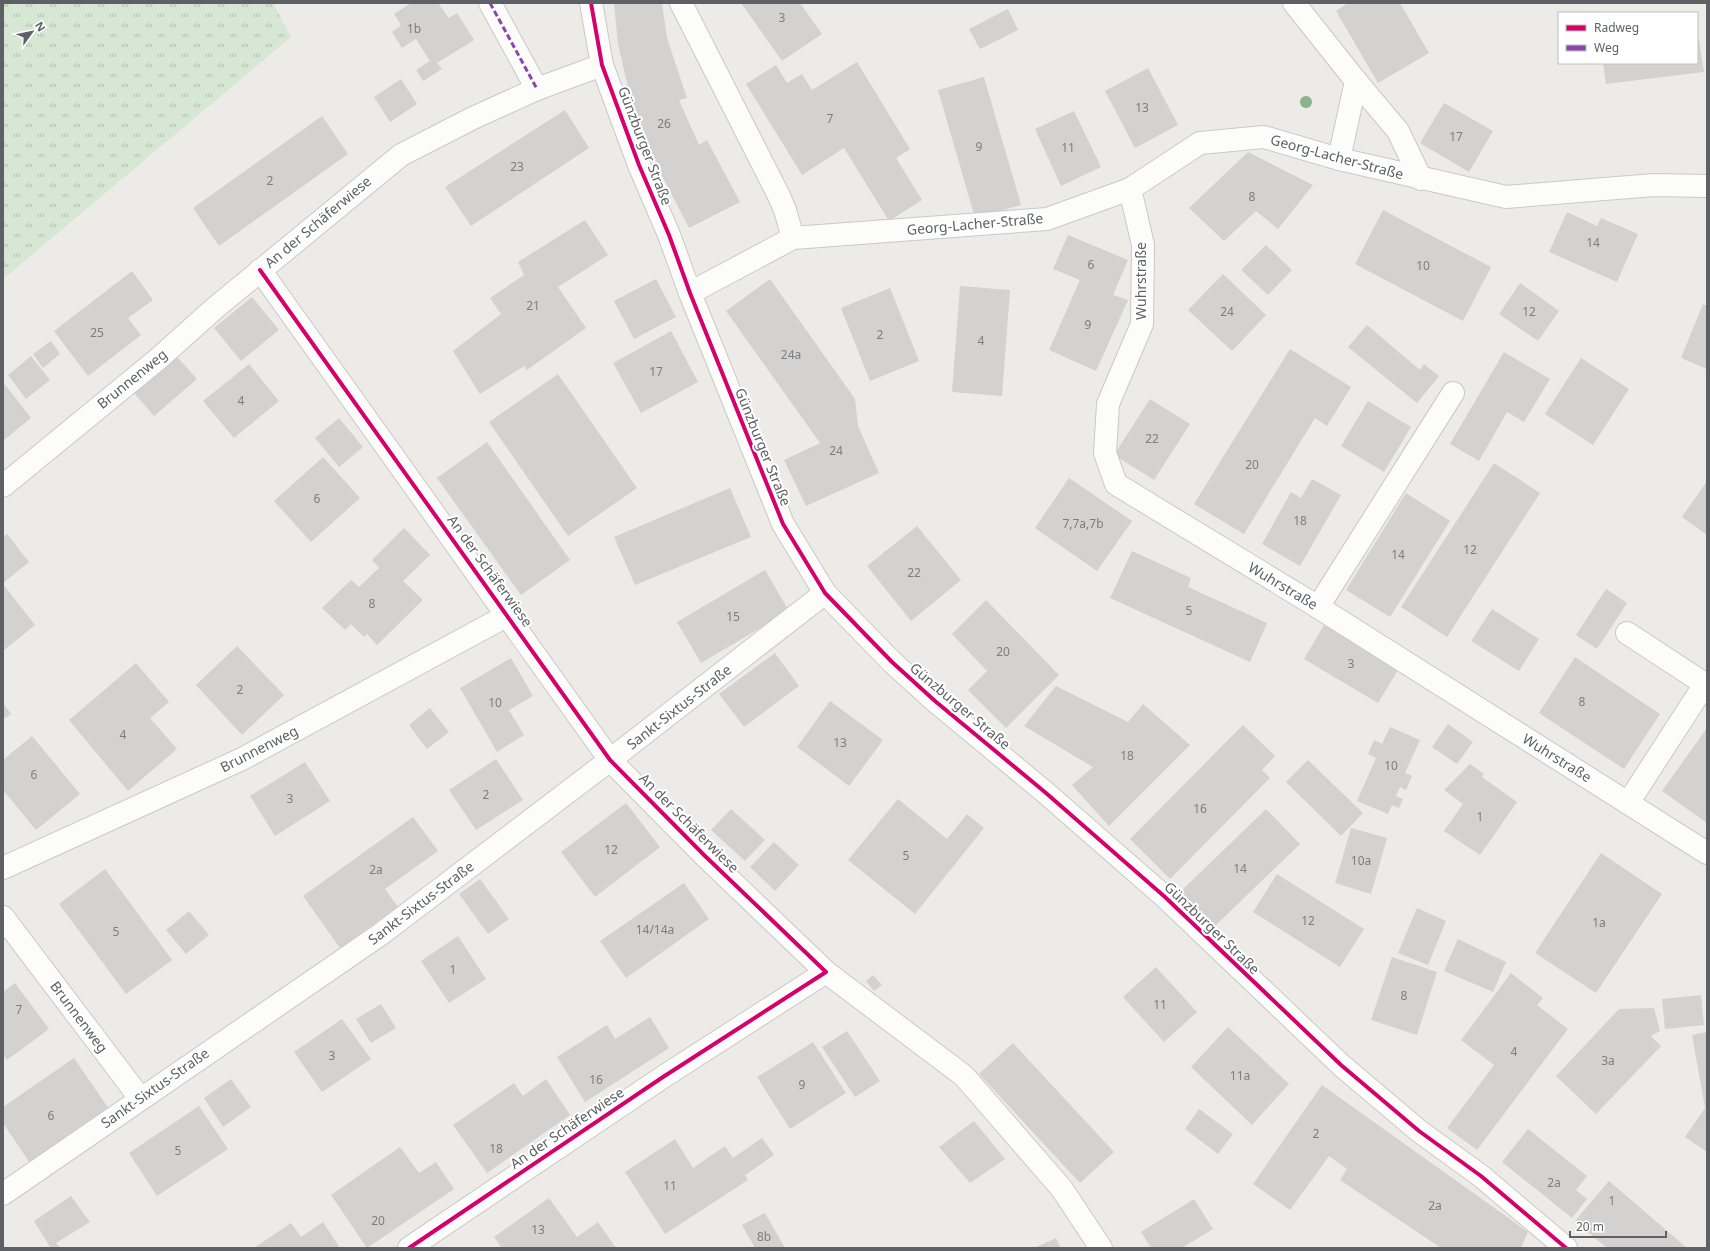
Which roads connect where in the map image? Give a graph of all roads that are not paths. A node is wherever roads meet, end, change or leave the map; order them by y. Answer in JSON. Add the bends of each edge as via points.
{"nodes":[{"id":1,"x":490,"y":3,"type":"edge"},
{"id":2,"x":591,"y":3,"type":"edge"},
{"id":3,"x":681,"y":3,"type":"edge"},
{"id":4,"x":1294,"y":3,"type":"edge"},
{"id":5,"x":602,"y":65,"type":"junction"},
{"id":6,"x":1356,"y":81,"type":"junction"},
{"id":7,"x":537,"y":89,"type":"junction"},
{"id":8,"x":1339,"y":160,"type":"junction"},
{"id":9,"x":1420,"y":179,"type":"junction"},
{"id":10,"x":1707,"y":186,"type":"edge"},
{"id":11,"x":1130,"y":189,"type":"junction"},
{"id":12,"x":793,"y":238,"type":"junction"},
{"id":13,"x":260,"y":270,"type":"junction"},
{"id":14,"x":690,"y":293,"type":"junction"},
{"id":15,"x":1453,"y":393,"type":"dead end"},
{"id":16,"x":3,"y":486,"type":"edge"},
{"id":17,"x":825,"y":593,"type":"junction"},
{"id":18,"x":1318,"y":607,"type":"junction"},
{"id":19,"x":508,"y":615,"type":"junction"},
{"id":20,"x":1627,"y":633,"type":"dead end"},
{"id":21,"x":610,"y":760,"type":"junction"},
{"id":22,"x":1628,"y":803,"type":"junction"},
{"id":23,"x":1707,"y":853,"type":"edge"},
{"id":24,"x":3,"y":868,"type":"edge"},
{"id":25,"x":3,"y":917,"type":"edge"},
{"id":26,"x":826,"y":972,"type":"junction"},
{"id":27,"x":140,"y":1098,"type":"junction"},
{"id":28,"x":3,"y":1194,"type":"edge"},
{"id":29,"x":409,"y":1248,"type":"edge"},
{"id":30,"x":1101,"y":1248,"type":"edge"},
{"id":31,"x":1566,"y":1248,"type":"edge"}],
"edges":[{"from":1,"to":7,"type":"street"},
{"from":2,"to":5,"type":"street","name":"Günzburger Straße"},
{"from":3,"to":12,"type":"street","via":[[779,196]]},
{"from":4,"to":6,"type":"street"},
{"from":5,"to":7,"type":"street","name":"An der Schäferwiese"},
{"from":5,"to":14,"type":"street","name":"Günzburger Straße"},
{"from":6,"to":8,"type":"street"},
{"from":6,"to":9,"type":"street","via":[[1398,131]]},
{"from":7,"to":13,"type":"street","name":"An der Schäferwiese","via":[[401,154]]},
{"from":8,"to":9,"type":"street","name":"Georg-Lacher-Straße"},
{"from":8,"to":11,"type":"street","name":"Georg-Lacher-Straße","via":[[1264,137],[1200,143]]},
{"from":9,"to":10,"type":"street","name":"Georg-Lacher-Straße","via":[[1506,196],[1654,185]]},
{"from":11,"to":12,"type":"street","name":"Georg-Lacher-Straße","via":[[1047,219]]},
{"from":11,"to":18,"type":"street","name":"Wuhrstraße","via":[[1143,245],[1142,324],[1108,404],[1105,453],[1116,484]]},
{"from":12,"to":14,"type":"street","name":"Georg-Lacher-Straße"},
{"from":13,"to":16,"type":"street","name":"Brunnenweg","via":[[158,359]]},
{"from":13,"to":19,"type":"street","name":"An der Schäferwiese"},
{"from":14,"to":17,"type":"street","name":"Günzburger Straße","via":[[783,524]]},
{"from":15,"to":18,"type":"street"},
{"from":17,"to":21,"type":"street","name":"Sankt-Sixtus-Straße"},
{"from":17,"to":31,"type":"street","name":"Günzburger Straße","via":[[892,662],[1165,898],[1341,1065],[1419,1131],[1481,1176]]},
{"from":18,"to":22,"type":"street","name":"Wuhrstraße"},
{"from":19,"to":21,"type":"street","name":"An der Schäferwiese"},
{"from":19,"to":24,"type":"street","name":"Brunnenweg","via":[[242,759]]},
{"from":20,"to":22,"type":"street","via":[[1705,684]]},
{"from":21,"to":26,"type":"street","name":"An der Schäferwiese"},
{"from":21,"to":27,"type":"street","name":"Sankt-Sixtus-Straße","via":[[381,934]]},
{"from":22,"to":23,"type":"street","name":"Wuhrstraße"},
{"from":25,"to":27,"type":"street","name":"Brunnenweg"},
{"from":26,"to":29,"type":"street","name":"An der Schäferwiese","via":[[663,1077]]},
{"from":26,"to":30,"type":"street","via":[[964,1076],[1062,1189]]},
{"from":27,"to":28,"type":"street","name":"Sankt-Sixtus-Straße"}]}
